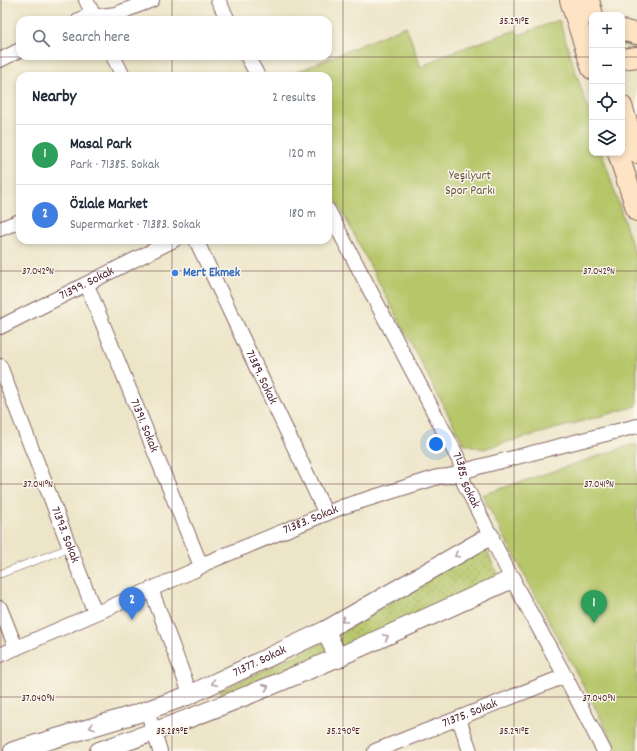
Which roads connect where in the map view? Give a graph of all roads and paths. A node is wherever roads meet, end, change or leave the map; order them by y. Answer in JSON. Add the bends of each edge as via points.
{"nodes":[{"id":1,"x":86,"y":0,"type":"edge"},
{"id":2,"x":152,"y":0,"type":"edge"},
{"id":3,"x":218,"y":0,"type":"edge"},
{"id":4,"x":570,"y":0,"type":"edge"},
{"id":5,"x":589,"y":0,"type":"edge"},
{"id":6,"x":592,"y":12,"type":"edge"},
{"id":7,"x":94,"y":16,"type":"edge"},
{"id":8,"x":106,"y":16,"type":"edge"},
{"id":9,"x":226,"y":16,"type":"edge"},
{"id":10,"x":625,"y":31,"type":"edge"},
{"id":11,"x":637,"y":34,"type":"edge"},
{"id":12,"x":16,"y":52,"type":"edge"},
{"id":13,"x":637,"y":57,"type":"edge"},
{"id":14,"x":625,"y":59,"type":"edge"},
{"id":15,"x":0,"y":60,"type":"edge"},
{"id":16,"x":115,"y":60,"type":"edge"},
{"id":17,"x":249,"y":60,"type":"edge"},
{"id":18,"x":589,"y":60,"type":"edge"},
{"id":19,"x":121,"y":72,"type":"edge"},
{"id":20,"x":256,"y":72,"type":"edge"},
{"id":21,"x":625,"y":115,"type":"edge"},
{"id":22,"x":637,"y":153,"type":"edge"},
{"id":23,"x":619,"y":156,"type":"edge"},
{"id":24,"x":637,"y":211,"type":"edge"},
{"id":25,"x":332,"y":218,"type":"edge"},
{"id":26,"x":16,"y":223,"type":"edge"},
{"id":27,"x":0,"y":229,"type":"edge"},
{"id":28,"x":166,"y":244,"type":"edge"},
{"id":29,"x":198,"y":244,"type":"edge"},
{"id":30,"x":87,"y":285,"type":"junction"},
{"id":31,"x":0,"y":327,"type":"edge"},
{"id":32,"x":0,"y":366,"type":"edge"},
{"id":33,"x":637,"y":426,"type":"edge"},
{"id":34,"x":462,"y":472,"type":"junction"},
{"id":35,"x":326,"y":514,"type":"junction"},
{"id":36,"x":490,"y":536,"type":"junction"},
{"id":37,"x":69,"y":548,"type":"junction"},
{"id":38,"x":200,"y":566,"type":"junction"},
{"id":39,"x":0,"y":574,"type":"edge"},
{"id":40,"x":512,"y":580,"type":"junction"},
{"id":41,"x":151,"y":590,"type":"junction"},
{"id":42,"x":0,"y":608,"type":"edge"},
{"id":43,"x":95,"y":613,"type":"junction"},
{"id":44,"x":326,"y":630,"type":"junction"},
{"id":45,"x":16,"y":648,"type":"junction"},
{"id":46,"x":0,"y":655,"type":"edge"},
{"id":47,"x":338,"y":659,"type":"junction"},
{"id":48,"x":565,"y":676,"type":"junction"},
{"id":49,"x":187,"y":696,"type":"junction"},
{"id":50,"x":147,"y":710,"type":"junction"},
{"id":51,"x":459,"y":719,"type":"junction"},
{"id":52,"x":154,"y":732,"type":"junction"},
{"id":53,"x":13,"y":751,"type":"edge"},
{"id":54,"x":99,"y":751,"type":"edge"},
{"id":55,"x":160,"y":751,"type":"edge"},
{"id":56,"x":375,"y":751,"type":"edge"},
{"id":57,"x":470,"y":751,"type":"edge"},
{"id":58,"x":604,"y":751,"type":"edge"}],
"edges":[{"from":1,"to":7,"type":"street"},
{"from":2,"to":8,"type":"street"},
{"from":3,"to":9,"type":"street"},
{"from":4,"to":18,"type":"main road"},
{"from":5,"to":6,"type":"main road"},
{"from":10,"to":11,"type":"main road"},
{"from":12,"to":15,"type":"street"},
{"from":13,"to":14,"type":"main road"},
{"from":16,"to":19,"type":"street"},
{"from":17,"to":20,"type":"street"},
{"from":21,"to":22,"type":"main road"},
{"from":23,"to":24,"type":"main road"},
{"from":25,"to":34,"type":"street","name":"71385. Sokak","via":[[460,462]]},
{"from":26,"to":27,"type":"street"},
{"from":28,"to":30,"type":"street","name":"71399. Sokak"},
{"from":29,"to":35,"type":"street","name":"71389. Sokak"},
{"from":30,"to":31,"type":"street","name":"71399. Sokak"},
{"from":30,"to":38,"type":"street","name":"71391. Sokak"},
{"from":32,"to":37,"type":"street","name":"71393. Sokak"},
{"from":33,"to":34,"type":"street","name":"71383. Sokak"},
{"from":34,"to":35,"type":"street","name":"71383. Sokak","via":[[438,477]]},
{"from":34,"to":36,"type":"street","name":"71385. Sokak","via":[[464,483]]},
{"from":35,"to":38,"type":"street","name":"71383. Sokak"},
{"from":36,"to":40,"type":"street","name":"71385. Sokak"},
{"from":36,"to":44,"type":"street","name":"71377. Sokak","one_way":true},
{"from":37,"to":39,"type":"lane"},
{"from":37,"to":43,"type":"street","name":"71393. Sokak"},
{"from":38,"to":41,"type":"street","name":"71383. Sokak"},
{"from":47,"to":40,"type":"street","name":"71377. Sokak","one_way":true},
{"from":40,"to":48,"type":"street","name":"71385. Sokak"},
{"from":41,"to":43,"type":"street","name":"71383. Sokak"},
{"from":41,"to":49,"type":"street","via":[[188,688]]},
{"from":42,"to":45,"type":"street"},
{"from":43,"to":45,"type":"street","name":"71383. Sokak"},
{"from":44,"to":47,"type":"street"},
{"from":44,"to":49,"type":"street","name":"71377. Sokak","one_way":true},
{"from":45,"to":46,"type":"street","name":"71383. Sokak"},
{"from":52,"to":47,"type":"street","name":"71377. Sokak","one_way":true},
{"from":48,"to":51,"type":"street","name":"71375. Sokak"},
{"from":48,"to":58,"type":"street","name":"71385. Sokak"},
{"from":49,"to":50,"type":"street","name":"71377. Sokak"},
{"from":50,"to":52,"type":"street"},
{"from":50,"to":53,"type":"street","name":"71377. Sokak","one_way":true},
{"from":51,"to":56,"type":"street","name":"71375. Sokak"},
{"from":51,"to":57,"type":"street"},
{"from":52,"to":54,"type":"street","name":"71377. Sokak"},
{"from":52,"to":55,"type":"street"}]}
